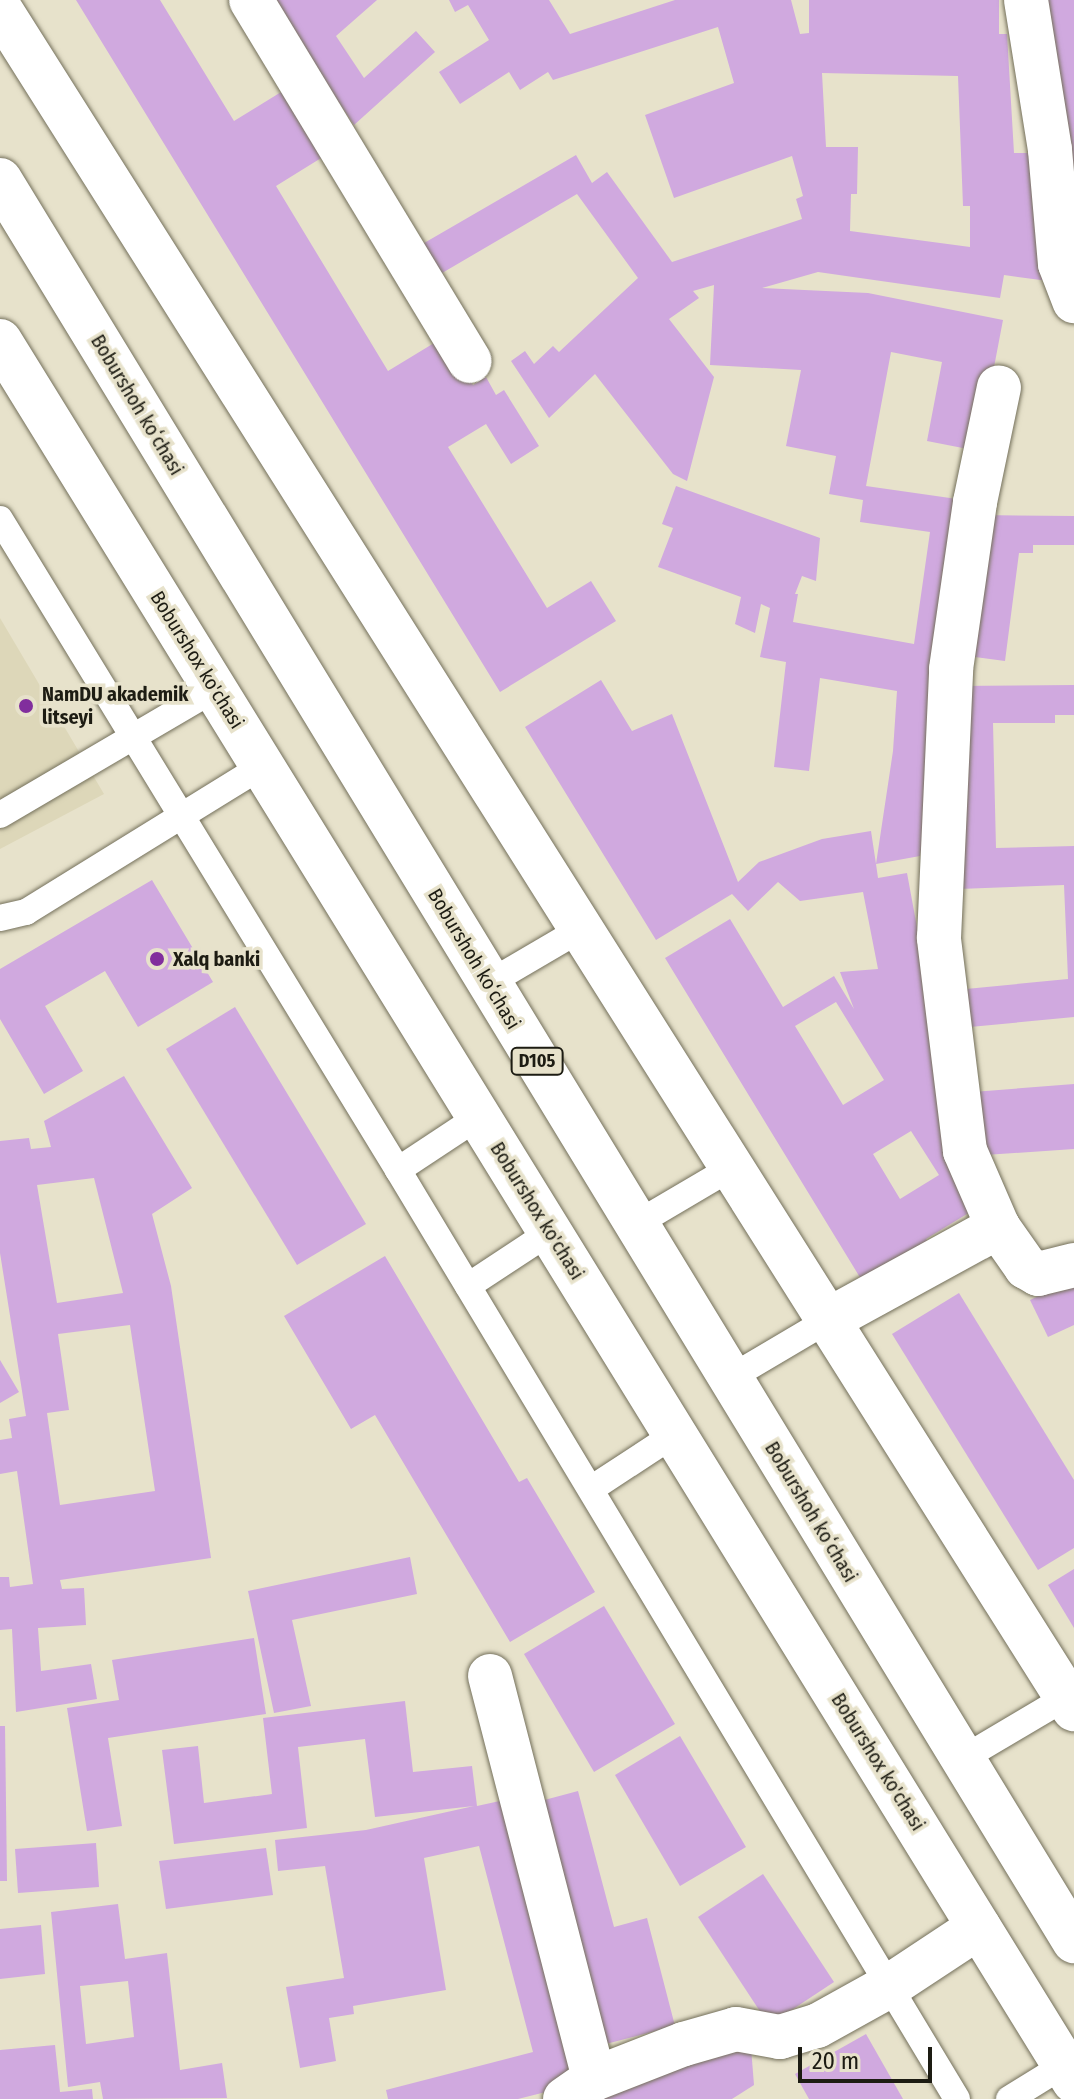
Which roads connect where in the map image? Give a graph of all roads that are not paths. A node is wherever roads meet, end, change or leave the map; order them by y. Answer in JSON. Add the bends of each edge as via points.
{"nodes":[{"id":1,"x":251,"y":0,"type":"edge"},
{"id":2,"x":1026,"y":0,"type":"edge"},
{"id":3,"x":0,"y":9,"type":"edge"},
{"id":4,"x":0,"y":180,"type":"edge"},
{"id":5,"x":1074,"y":301,"type":"edge"},
{"id":6,"x":0,"y":341,"type":"edge"},
{"id":7,"x":470,"y":361,"type":"dead end"},
{"id":8,"x":999,"y":387,"type":"dead end"},
{"id":9,"x":0,"y":519,"type":"edge"},
{"id":10,"x":215,"y":689,"type":"junction"},
{"id":11,"x":135,"y":736,"type":"junction"},
{"id":12,"x":262,"y":766,"type":"junction"},
{"id":13,"x":0,"y":815,"type":"edge"},
{"id":14,"x":183,"y":815,"type":"junction"},
{"id":15,"x":0,"y":918,"type":"edge"},
{"id":16,"x":581,"y":929,"type":"junction"},
{"id":17,"x":489,"y":983,"type":"junction"},
{"id":18,"x":478,"y":1117,"type":"junction"},
{"id":19,"x":731,"y":1168,"type":"junction"},
{"id":20,"x":398,"y":1170,"type":"junction"},
{"id":21,"x":636,"y":1224,"type":"junction"},
{"id":22,"x":998,"y":1227,"type":"junction"},
{"id":23,"x":550,"y":1232,"type":"junction"},
{"id":24,"x":1074,"y":1265,"type":"edge"},
{"id":25,"x":468,"y":1286,"type":"junction"},
{"id":26,"x":828,"y":1320,"type":"junction"},
{"id":27,"x":730,"y":1378,"type":"junction"},
{"id":28,"x":675,"y":1434,"type":"junction"},
{"id":29,"x":591,"y":1489,"type":"junction"},
{"id":30,"x":490,"y":1676,"type":"dead end"},
{"id":31,"x":1070,"y":1703,"type":"edge"},
{"id":32,"x":962,"y":1759,"type":"junction"},
{"id":33,"x":979,"y":1927,"type":"junction"},
{"id":34,"x":1074,"y":1941,"type":"edge"},
{"id":35,"x":891,"y":1985,"type":"junction"},
{"id":36,"x":1069,"y":2073,"type":"edge"},
{"id":37,"x":579,"y":2089,"type":"edge"},
{"id":38,"x":957,"y":2099,"type":"edge"},
{"id":39,"x":1009,"y":2099,"type":"edge"}],
"edges":[{"from":1,"to":7,"type":"street"},
{"from":2,"to":5,"type":"street","via":[[1050,150],[1060,264]]},
{"from":3,"to":16,"type":"street"},
{"from":4,"to":17,"type":"street","name":"Boburshoh koʻchasi","number":"D105"},
{"from":6,"to":10,"type":"street","name":"Boburshox ko'chasi"},
{"from":8,"to":22,"type":"street","via":[[975,502],[951,669],[939,938],[965,1151]]},
{"from":9,"to":11,"type":"lane"},
{"from":10,"to":11,"type":"lane"},
{"from":10,"to":12,"type":"street","name":"Boburshox ko'chasi"},
{"from":11,"to":13,"type":"lane"},
{"from":11,"to":14,"type":"lane"},
{"from":12,"to":14,"type":"lane"},
{"from":12,"to":18,"type":"street","name":"Boburshox ko'chasi"},
{"from":14,"to":15,"type":"lane","via":[[26,912]]},
{"from":14,"to":20,"type":"lane"},
{"from":16,"to":17,"type":"lane"},
{"from":16,"to":19,"type":"street"},
{"from":17,"to":21,"type":"street","name":"Boburshoh koʻchasi","number":"D105"},
{"from":18,"to":20,"type":"lane"},
{"from":18,"to":23,"type":"street","name":"Boburshox ko'chasi"},
{"from":19,"to":21,"type":"lane"},
{"from":19,"to":26,"type":"street"},
{"from":20,"to":25,"type":"lane"},
{"from":21,"to":27,"type":"street","name":"Boburshoh koʻchasi","number":"D105"},
{"from":22,"to":24,"type":"street","via":[[1032,1271]]},
{"from":22,"to":26,"type":"street"},
{"from":23,"to":25,"type":"lane"},
{"from":23,"to":28,"type":"street","name":"Boburshox ko'chasi"},
{"from":25,"to":29,"type":"lane"},
{"from":26,"to":27,"type":"lane"},
{"from":26,"to":31,"type":"street"},
{"from":27,"to":32,"type":"street","name":"Boburshoh koʻchasi","number":"D105"},
{"from":28,"to":29,"type":"lane"},
{"from":28,"to":33,"type":"street","name":"Boburshox ko'chasi"},
{"from":29,"to":35,"type":"lane"},
{"from":30,"to":37,"type":"street"},
{"from":31,"to":32,"type":"lane"},
{"from":32,"to":34,"type":"street","name":"Boburshoh koʻchasi","number":"D105"},
{"from":33,"to":35,"type":"street"},
{"from":33,"to":36,"type":"street","name":"Boburshox ko'chasi"},
{"from":35,"to":37,"type":"street","via":[[817,2026],[780,2037],[736,2029],[684,2044]]},
{"from":35,"to":38,"type":"lane"},
{"from":36,"to":39,"type":"lane"}]}
